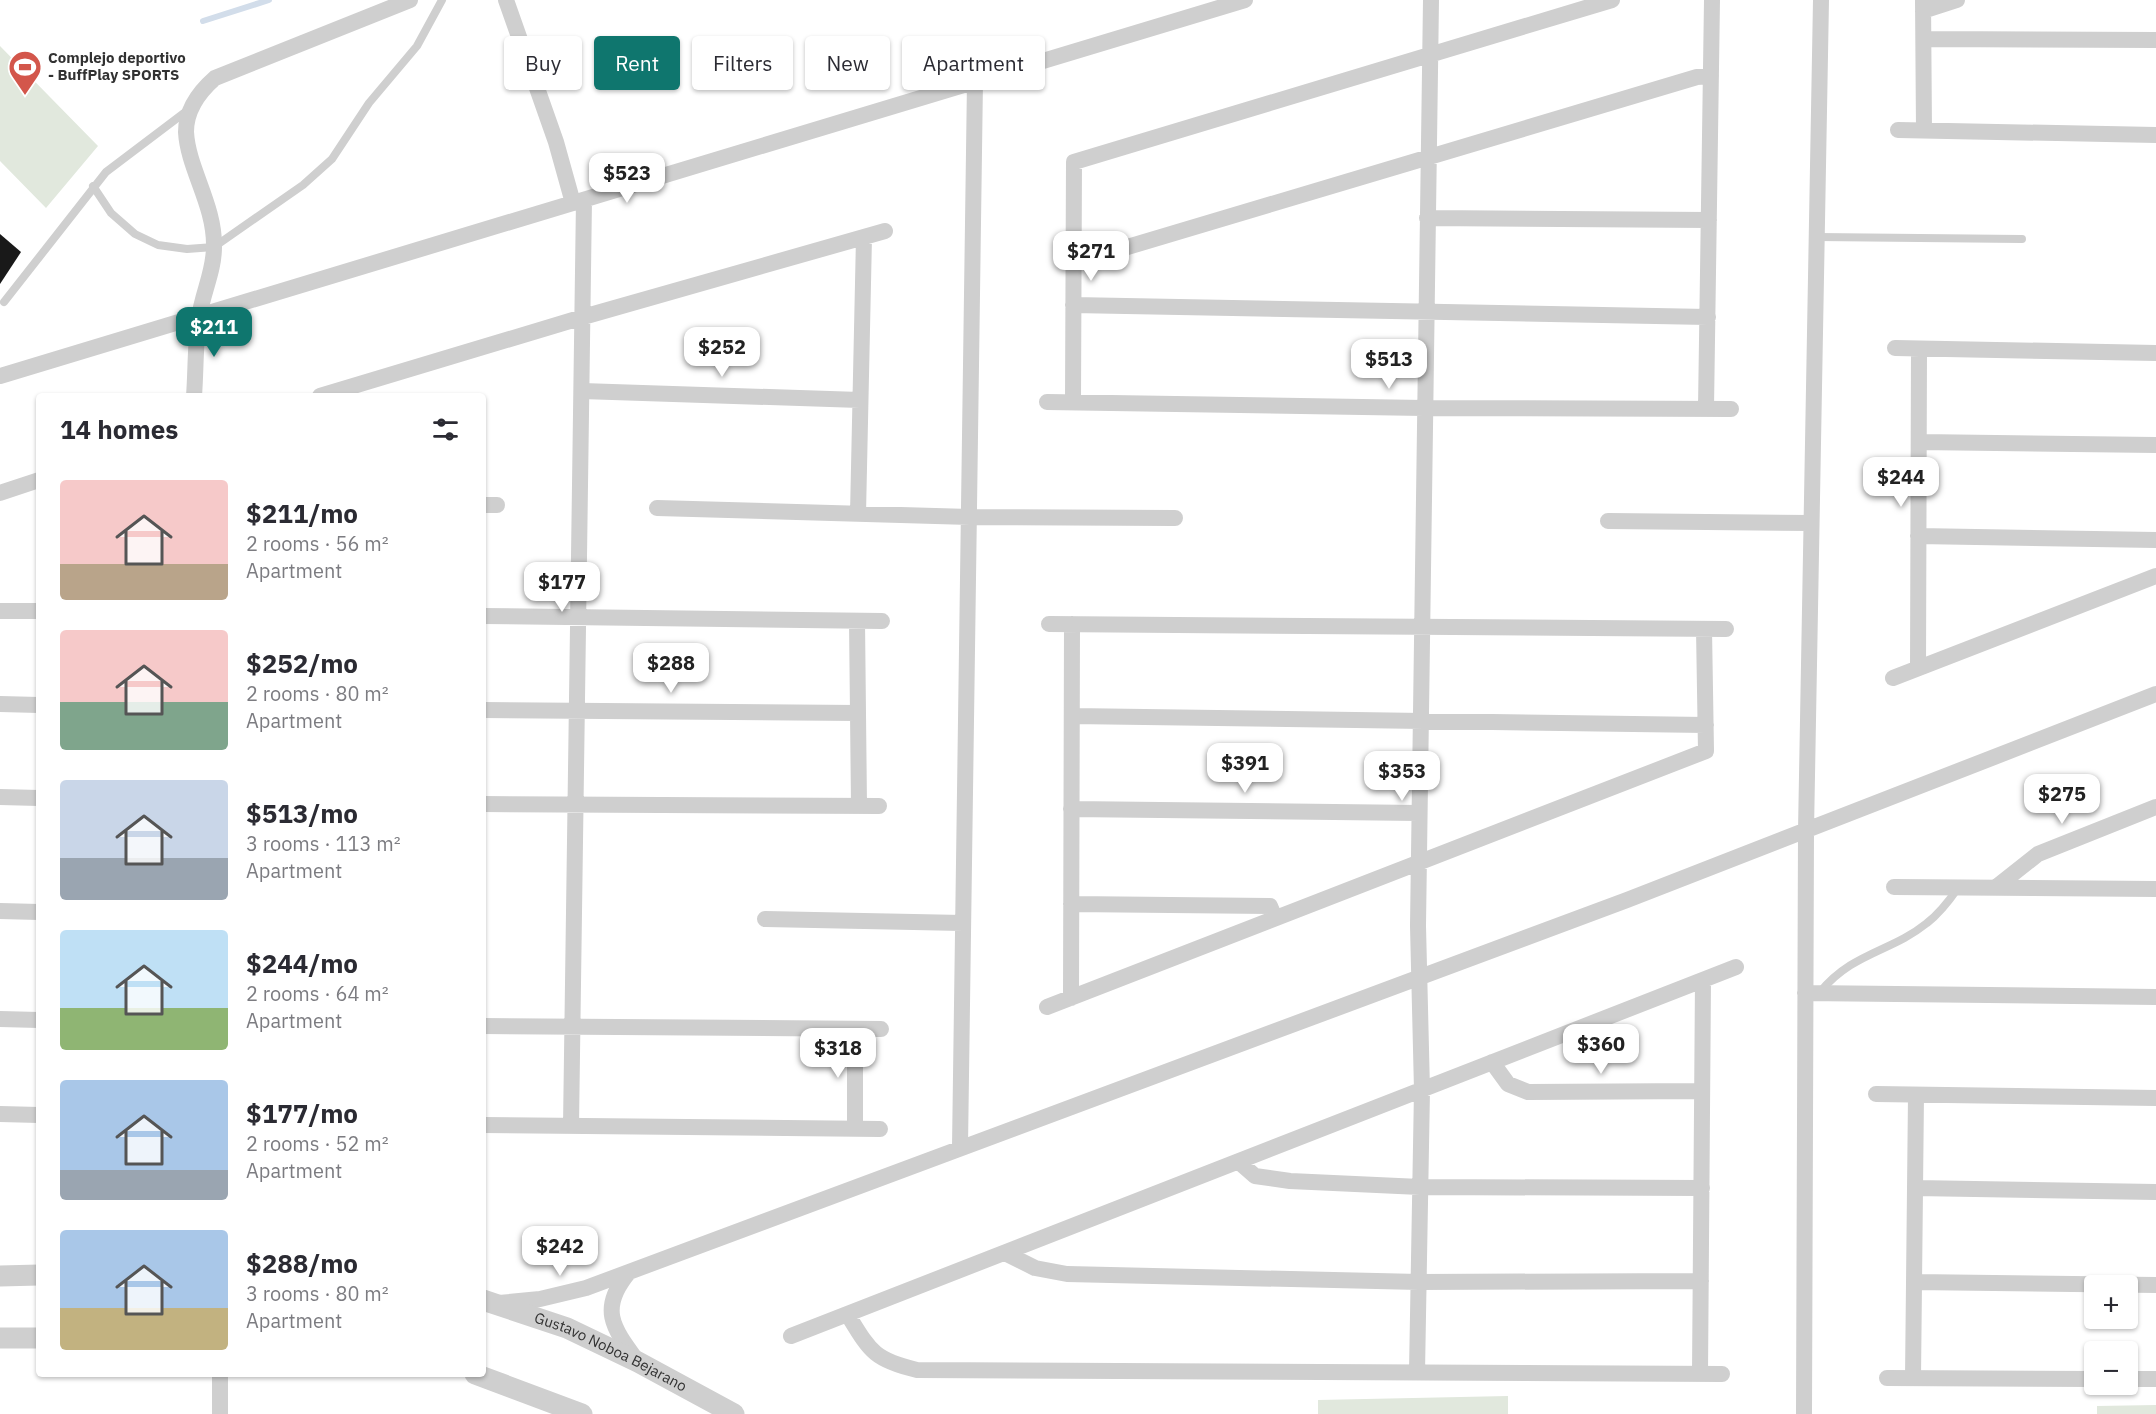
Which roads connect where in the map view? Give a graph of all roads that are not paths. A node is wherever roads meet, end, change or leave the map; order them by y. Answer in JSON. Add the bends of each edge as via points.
{"nodes":[{"id":1,"x":410,"y":0,"type":"edge"},
{"id":2,"x":442,"y":0,"type":"edge"},
{"id":3,"x":506,"y":0,"type":"edge"},
{"id":4,"x":1245,"y":0,"type":"edge"},
{"id":5,"x":1431,"y":0,"type":"edge"},
{"id":6,"x":1612,"y":0,"type":"edge"},
{"id":7,"x":1712,"y":0,"type":"edge"},
{"id":8,"x":1821,"y":0,"type":"edge"},
{"id":9,"x":1957,"y":0,"type":"edge"},
{"id":10,"x":1923,"y":5,"type":"edge"},
{"id":11,"x":1924,"y":39,"type":"junction"},
{"id":12,"x":2156,"y":40,"type":"edge"},
{"id":13,"x":1430,"y":54,"type":"junction"},
{"id":14,"x":1045,"y":60,"type":"edge"},
{"id":15,"x":1711,"y":76,"type":"junction"},
{"id":16,"x":945,"y":90,"type":"edge"},
{"id":17,"x":975,"y":90,"type":"edge"},
{"id":18,"x":190,"y":108,"type":"junction"},
{"id":19,"x":1898,"y":130,"type":"dead end"},
{"id":20,"x":1924,"y":130,"type":"junction"},
{"id":21,"x":2156,"y":135,"type":"edge"},
{"id":22,"x":1428,"y":157,"type":"junction"},
{"id":23,"x":93,"y":186,"type":"junction"},
{"id":24,"x":578,"y":201,"type":"junction"},
{"id":25,"x":1427,"y":218,"type":"junction"},
{"id":26,"x":1709,"y":220,"type":"junction"},
{"id":27,"x":885,"y":231,"type":"dead end"},
{"id":28,"x":864,"y":237,"type":"junction"},
{"id":29,"x":1817,"y":237,"type":"junction"},
{"id":30,"x":2022,"y":239,"type":"dead end"},
{"id":31,"x":214,"y":247,"type":"junction"},
{"id":32,"x":1074,"y":263,"type":"junction"},
{"id":33,"x":4,"y":302,"type":"dead end"},
{"id":34,"x":1073,"y":305,"type":"junction"},
{"id":35,"x":1426,"y":314,"type":"junction"},
{"id":36,"x":199,"y":317,"type":"junction"},
{"id":37,"x":583,"y":317,"type":"junction"},
{"id":38,"x":1708,"y":317,"type":"junction"},
{"id":39,"x":1895,"y":348,"type":"dead end"},
{"id":40,"x":1919,"y":349,"type":"junction"},
{"id":41,"x":2156,"y":352,"type":"edge"},
{"id":42,"x":0,"y":376,"type":"edge"},
{"id":43,"x":582,"y":391,"type":"junction"},
{"id":44,"x":194,"y":393,"type":"edge"},
{"id":45,"x":330,"y":393,"type":"edge"},
{"id":46,"x":860,"y":399,"type":"junction"},
{"id":47,"x":1047,"y":402,"type":"dead end"},
{"id":48,"x":1073,"y":402,"type":"junction"},
{"id":49,"x":1424,"y":408,"type":"junction"},
{"id":50,"x":1706,"y":408,"type":"junction"},
{"id":51,"x":1731,"y":409,"type":"dead end"},
{"id":52,"x":1919,"y":442,"type":"junction"},
{"id":53,"x":2156,"y":445,"type":"edge"},
{"id":54,"x":36,"y":481,"type":"edge"},
{"id":55,"x":0,"y":493,"type":"edge"},
{"id":56,"x":657,"y":508,"type":"dead end"},
{"id":57,"x":858,"y":514,"type":"junction"},
{"id":58,"x":970,"y":517,"type":"junction"},
{"id":59,"x":1175,"y":518,"type":"dead end"},
{"id":60,"x":1608,"y":521,"type":"dead end"},
{"id":61,"x":1811,"y":523,"type":"junction"},
{"id":62,"x":1918,"y":536,"type":"junction"},
{"id":63,"x":2156,"y":540,"type":"edge"},
{"id":64,"x":2156,"y":576,"type":"edge"},
{"id":65,"x":0,"y":611,"type":"edge"},
{"id":66,"x":36,"y":611,"type":"edge"},
{"id":67,"x":486,"y":616,"type":"edge"},
{"id":68,"x":579,"y":619,"type":"junction"},
{"id":69,"x":857,"y":621,"type":"junction"},
{"id":70,"x":882,"y":621,"type":"dead end"},
{"id":71,"x":1049,"y":624,"type":"dead end"},
{"id":72,"x":1072,"y":624,"type":"junction"},
{"id":73,"x":1422,"y":627,"type":"junction"},
{"id":74,"x":1704,"y":629,"type":"junction"},
{"id":75,"x":1726,"y":629,"type":"dead end"},
{"id":76,"x":1918,"y":668,"type":"junction"},
{"id":77,"x":1893,"y":678,"type":"dead end"},
{"id":78,"x":2156,"y":694,"type":"edge"},
{"id":79,"x":0,"y":704,"type":"edge"},
{"id":80,"x":36,"y":705,"type":"edge"},
{"id":81,"x":486,"y":710,"type":"edge"},
{"id":82,"x":578,"y":710,"type":"junction"},
{"id":83,"x":858,"y":713,"type":"junction"},
{"id":84,"x":1071,"y":716,"type":"junction"},
{"id":85,"x":1420,"y":722,"type":"junction"},
{"id":86,"x":1706,"y":725,"type":"junction"},
{"id":87,"x":0,"y":797,"type":"edge"},
{"id":88,"x":36,"y":798,"type":"edge"},
{"id":89,"x":486,"y":804,"type":"edge"},
{"id":90,"x":577,"y":804,"type":"junction"},
{"id":91,"x":859,"y":806,"type":"junction"},
{"id":92,"x":879,"y":806,"type":"dead end"},
{"id":93,"x":2156,"y":807,"type":"edge"},
{"id":94,"x":1071,"y":809,"type":"junction"},
{"id":95,"x":1419,"y":813,"type":"junction"},
{"id":96,"x":1806,"y":831,"type":"junction"},
{"id":97,"x":1419,"y":862,"type":"junction"},
{"id":98,"x":1894,"y":887,"type":"dead end"},
{"id":99,"x":1959,"y":888,"type":"junction"},
{"id":100,"x":1995,"y":888,"type":"junction"},
{"id":101,"x":2156,"y":889,"type":"edge"},
{"id":102,"x":1071,"y":904,"type":"junction"},
{"id":103,"x":0,"y":912,"type":"edge"},
{"id":104,"x":36,"y":912,"type":"edge"},
{"id":105,"x":1275,"y":918,"type":"junction"},
{"id":106,"x":765,"y":919,"type":"dead end"},
{"id":107,"x":963,"y":923,"type":"junction"},
{"id":108,"x":1736,"y":967,"type":"dead end"},
{"id":109,"x":1420,"y":978,"type":"junction"},
{"id":110,"x":1703,"y":980,"type":"junction"},
{"id":111,"x":1812,"y":993,"type":"junction"},
{"id":112,"x":2156,"y":997,"type":"edge"},
{"id":113,"x":1071,"y":998,"type":"junction"},
{"id":114,"x":1047,"y":1007,"type":"dead end"},
{"id":115,"x":0,"y":1019,"type":"edge"},
{"id":116,"x":36,"y":1020,"type":"edge"},
{"id":117,"x":486,"y":1026,"type":"edge"},
{"id":118,"x":572,"y":1026,"type":"junction"},
{"id":119,"x":855,"y":1029,"type":"junction"},
{"id":120,"x":880,"y":1029,"type":"dead end"},
{"id":121,"x":1492,"y":1062,"type":"junction"},
{"id":122,"x":1422,"y":1090,"type":"junction"},
{"id":123,"x":1702,"y":1091,"type":"junction"},
{"id":124,"x":1876,"y":1094,"type":"dead end"},
{"id":125,"x":1916,"y":1095,"type":"junction"},
{"id":126,"x":2156,"y":1098,"type":"edge"},
{"id":127,"x":0,"y":1114,"type":"edge"},
{"id":128,"x":36,"y":1115,"type":"edge"},
{"id":129,"x":486,"y":1125,"type":"edge"},
{"id":130,"x":571,"y":1126,"type":"junction"},
{"id":131,"x":855,"y":1129,"type":"junction"},
{"id":132,"x":880,"y":1129,"type":"dead end"},
{"id":133,"x":960,"y":1147,"type":"junction"},
{"id":134,"x":1239,"y":1162,"type":"junction"},
{"id":135,"x":1420,"y":1187,"type":"junction"},
{"id":136,"x":1702,"y":1188,"type":"junction"},
{"id":137,"x":1915,"y":1188,"type":"junction"},
{"id":138,"x":2156,"y":1192,"type":"edge"},
{"id":139,"x":1005,"y":1253,"type":"junction"},
{"id":140,"x":629,"y":1271,"type":"junction"},
{"id":141,"x":36,"y":1275,"type":"edge"},
{"id":142,"x":0,"y":1276,"type":"edge"},
{"id":143,"x":1701,"y":1281,"type":"junction"},
{"id":144,"x":1419,"y":1282,"type":"junction"},
{"id":145,"x":1914,"y":1282,"type":"junction"},
{"id":146,"x":2156,"y":1285,"type":"edge"},
{"id":147,"x":489,"y":1302,"type":"edge"},
{"id":148,"x":848,"y":1315,"type":"junction"},
{"id":149,"x":791,"y":1336,"type":"dead end"},
{"id":150,"x":0,"y":1338,"type":"edge"},
{"id":151,"x":36,"y":1338,"type":"edge"},
{"id":152,"x":638,"y":1362,"type":"junction"},
{"id":153,"x":1417,"y":1372,"type":"junction"},
{"id":154,"x":1700,"y":1374,"type":"junction"},
{"id":155,"x":1722,"y":1374,"type":"dead end"},
{"id":156,"x":220,"y":1377,"type":"edge"},
{"id":157,"x":483,"y":1377,"type":"edge"},
{"id":158,"x":1887,"y":1378,"type":"dead end"},
{"id":159,"x":1913,"y":1378,"type":"junction"},
{"id":160,"x":2084,"y":1379,"type":"edge"},
{"id":161,"x":2138,"y":1379,"type":"edge"},
{"id":162,"x":2156,"y":1379,"type":"edge"},
{"id":163,"x":220,"y":1414,"type":"edge"},
{"id":164,"x":582,"y":1414,"type":"edge"},
{"id":165,"x":734,"y":1414,"type":"edge"},
{"id":166,"x":1804,"y":1414,"type":"edge"}],
"edges":[{"from":1,"to":18,"type":"street","via":[[215,78],[200,91]]},
{"from":2,"to":31,"type":"lane","via":[[417,46],[369,103],[332,159],[303,185]]},
{"from":3,"to":24,"type":"street"},
{"from":4,"to":14,"type":"street"},
{"from":5,"to":13,"type":"street"},
{"from":6,"to":13,"type":"street"},
{"from":7,"to":15,"type":"street"},
{"from":8,"to":29,"type":"street"},
{"from":9,"to":10,"type":"street"},
{"from":10,"to":11,"type":"street"},
{"from":11,"to":12,"type":"street"},
{"from":11,"to":20,"type":"street"},
{"from":13,"to":22,"type":"street"},
{"from":13,"to":32,"type":"street","via":[[1074,162]]},
{"from":15,"to":22,"type":"street"},
{"from":15,"to":26,"type":"street"},
{"from":16,"to":24,"type":"street"},
{"from":17,"to":58,"type":"street"},
{"from":18,"to":23,"type":"lane"},
{"from":18,"to":31,"type":"street","via":[[186,132],[207,202]]},
{"from":19,"to":20,"type":"street"},
{"from":20,"to":21,"type":"street"},
{"from":22,"to":25,"type":"street"},
{"from":22,"to":32,"type":"street"},
{"from":23,"to":31,"type":"lane","via":[[111,213],[135,234],[158,245]]},
{"from":23,"to":33,"type":"lane"},
{"from":24,"to":36,"type":"street"},
{"from":24,"to":37,"type":"street"},
{"from":25,"to":26,"type":"street"},
{"from":25,"to":35,"type":"street"},
{"from":26,"to":38,"type":"street"},
{"from":27,"to":28,"type":"street"},
{"from":28,"to":37,"type":"street"},
{"from":28,"to":46,"type":"street"},
{"from":29,"to":30,"type":"lane"},
{"from":29,"to":61,"type":"street"},
{"from":31,"to":36,"type":"street"},
{"from":32,"to":34,"type":"street"},
{"from":34,"to":35,"type":"street"},
{"from":34,"to":48,"type":"street"},
{"from":35,"to":38,"type":"street"},
{"from":35,"to":49,"type":"street"},
{"from":36,"to":42,"type":"street"},
{"from":36,"to":44,"type":"street"},
{"from":37,"to":43,"type":"street"},
{"from":37,"to":45,"type":"street"},
{"from":38,"to":50,"type":"street"},
{"from":39,"to":40,"type":"street"},
{"from":40,"to":41,"type":"street"},
{"from":40,"to":52,"type":"street"},
{"from":43,"to":46,"type":"street"},
{"from":43,"to":68,"type":"street"},
{"from":46,"to":57,"type":"street"},
{"from":47,"to":48,"type":"street"},
{"from":48,"to":49,"type":"street"},
{"from":49,"to":50,"type":"street"},
{"from":49,"to":73,"type":"street"},
{"from":50,"to":51,"type":"street"},
{"from":52,"to":53,"type":"street"},
{"from":52,"to":62,"type":"street"},
{"from":54,"to":55,"type":"street"},
{"from":56,"to":57,"type":"street"},
{"from":57,"to":58,"type":"street"},
{"from":58,"to":59,"type":"street"},
{"from":58,"to":107,"type":"street"},
{"from":60,"to":61,"type":"street"},
{"from":61,"to":96,"type":"street"},
{"from":62,"to":63,"type":"street"},
{"from":62,"to":76,"type":"street"},
{"from":64,"to":76,"type":"street"},
{"from":65,"to":66,"type":"street"},
{"from":67,"to":68,"type":"street"},
{"from":68,"to":69,"type":"street"},
{"from":68,"to":82,"type":"street"},
{"from":69,"to":70,"type":"street"},
{"from":69,"to":83,"type":"street"},
{"from":71,"to":72,"type":"street"},
{"from":72,"to":73,"type":"street"},
{"from":72,"to":84,"type":"street"},
{"from":73,"to":74,"type":"street"},
{"from":73,"to":85,"type":"street"},
{"from":74,"to":75,"type":"street"},
{"from":74,"to":86,"type":"street"},
{"from":76,"to":77,"type":"street"},
{"from":78,"to":96,"type":"street"},
{"from":79,"to":80,"type":"street"},
{"from":81,"to":82,"type":"street"},
{"from":82,"to":83,"type":"street"},
{"from":82,"to":90,"type":"street"},
{"from":83,"to":91,"type":"street"},
{"from":84,"to":85,"type":"street"},
{"from":84,"to":94,"type":"street"},
{"from":85,"to":86,"type":"street"},
{"from":85,"to":95,"type":"street"},
{"from":86,"to":97,"type":"street","via":[[1706,751]]},
{"from":87,"to":88,"type":"street"},
{"from":89,"to":90,"type":"street"},
{"from":90,"to":91,"type":"street"},
{"from":90,"to":118,"type":"street"},
{"from":91,"to":92,"type":"street"},
{"from":93,"to":100,"type":"street","via":[[2038,854]]},
{"from":94,"to":95,"type":"street"},
{"from":94,"to":102,"type":"street"},
{"from":95,"to":97,"type":"street"},
{"from":96,"to":109,"type":"street"},
{"from":96,"to":111,"type":"street"},
{"from":97,"to":105,"type":"street"},
{"from":97,"to":109,"type":"street"},
{"from":98,"to":99,"type":"street"},
{"from":99,"to":100,"type":"street"},
{"from":99,"to":111,"type":"lane","via":[[1927,923],[1843,968]]},
{"from":100,"to":101,"type":"street"},
{"from":102,"to":105,"type":"street","via":[[1270,906]]},
{"from":102,"to":113,"type":"street"},
{"from":103,"to":104,"type":"street"},
{"from":105,"to":113,"type":"street"},
{"from":106,"to":107,"type":"street"},
{"from":107,"to":133,"type":"street"},
{"from":108,"to":110,"type":"street"},
{"from":109,"to":122,"type":"street"},
{"from":109,"to":133,"type":"street"},
{"from":110,"to":121,"type":"street"},
{"from":110,"to":123,"type":"street"},
{"from":111,"to":112,"type":"street"},
{"from":111,"to":166,"type":"street"},
{"from":113,"to":114,"type":"street"},
{"from":115,"to":116,"type":"street"},
{"from":117,"to":118,"type":"street"},
{"from":118,"to":119,"type":"street"},
{"from":118,"to":130,"type":"street"},
{"from":119,"to":120,"type":"street"},
{"from":119,"to":131,"type":"street"},
{"from":121,"to":122,"type":"street"},
{"from":121,"to":123,"type":"street","via":[[1508,1084],[1528,1092]]},
{"from":122,"to":134,"type":"street"},
{"from":122,"to":135,"type":"street"},
{"from":123,"to":136,"type":"street"},
{"from":124,"to":125,"type":"street"},
{"from":125,"to":126,"type":"street"},
{"from":125,"to":137,"type":"street"},
{"from":127,"to":128,"type":"street"},
{"from":129,"to":130,"type":"street"},
{"from":130,"to":131,"type":"street"},
{"from":131,"to":132,"type":"street"},
{"from":133,"to":140,"type":"street"},
{"from":134,"to":135,"type":"street","via":[[1255,1176],[1290,1181]]},
{"from":134,"to":139,"type":"street"},
{"from":135,"to":136,"type":"street"},
{"from":135,"to":144,"type":"street"},
{"from":136,"to":143,"type":"street"},
{"from":137,"to":138,"type":"street"},
{"from":137,"to":145,"type":"street"},
{"from":139,"to":144,"type":"street","via":[[1035,1268],[1067,1274]]},
{"from":139,"to":148,"type":"street"},
{"from":140,"to":147,"type":"street","via":[[586,1288],[540,1299]]},
{"from":140,"to":152,"type":"street","via":[[617,1286],[612,1305],[614,1330]]},
{"from":141,"to":142,"type":"street"},
{"from":143,"to":144,"type":"street"},
{"from":143,"to":154,"type":"street"},
{"from":144,"to":153,"type":"street"},
{"from":145,"to":146,"type":"street"},
{"from":145,"to":159,"type":"street"},
{"from":147,"to":152,"type":"street","name":"Gustavo Noboa Bejarano","via":[[567,1328]]},
{"from":148,"to":149,"type":"street"},
{"from":148,"to":153,"type":"street","via":[[866,1345],[888,1363],[917,1370]]},
{"from":150,"to":151,"type":"street"},
{"from":152,"to":165,"type":"street","name":"Gustavo Noboa Bejarano"},
{"from":153,"to":154,"type":"street"},
{"from":154,"to":155,"type":"street"},
{"from":156,"to":163,"type":"street"},
{"from":157,"to":164,"type":"street"},
{"from":158,"to":159,"type":"street"},
{"from":159,"to":160,"type":"street"},
{"from":161,"to":162,"type":"street"}]}
